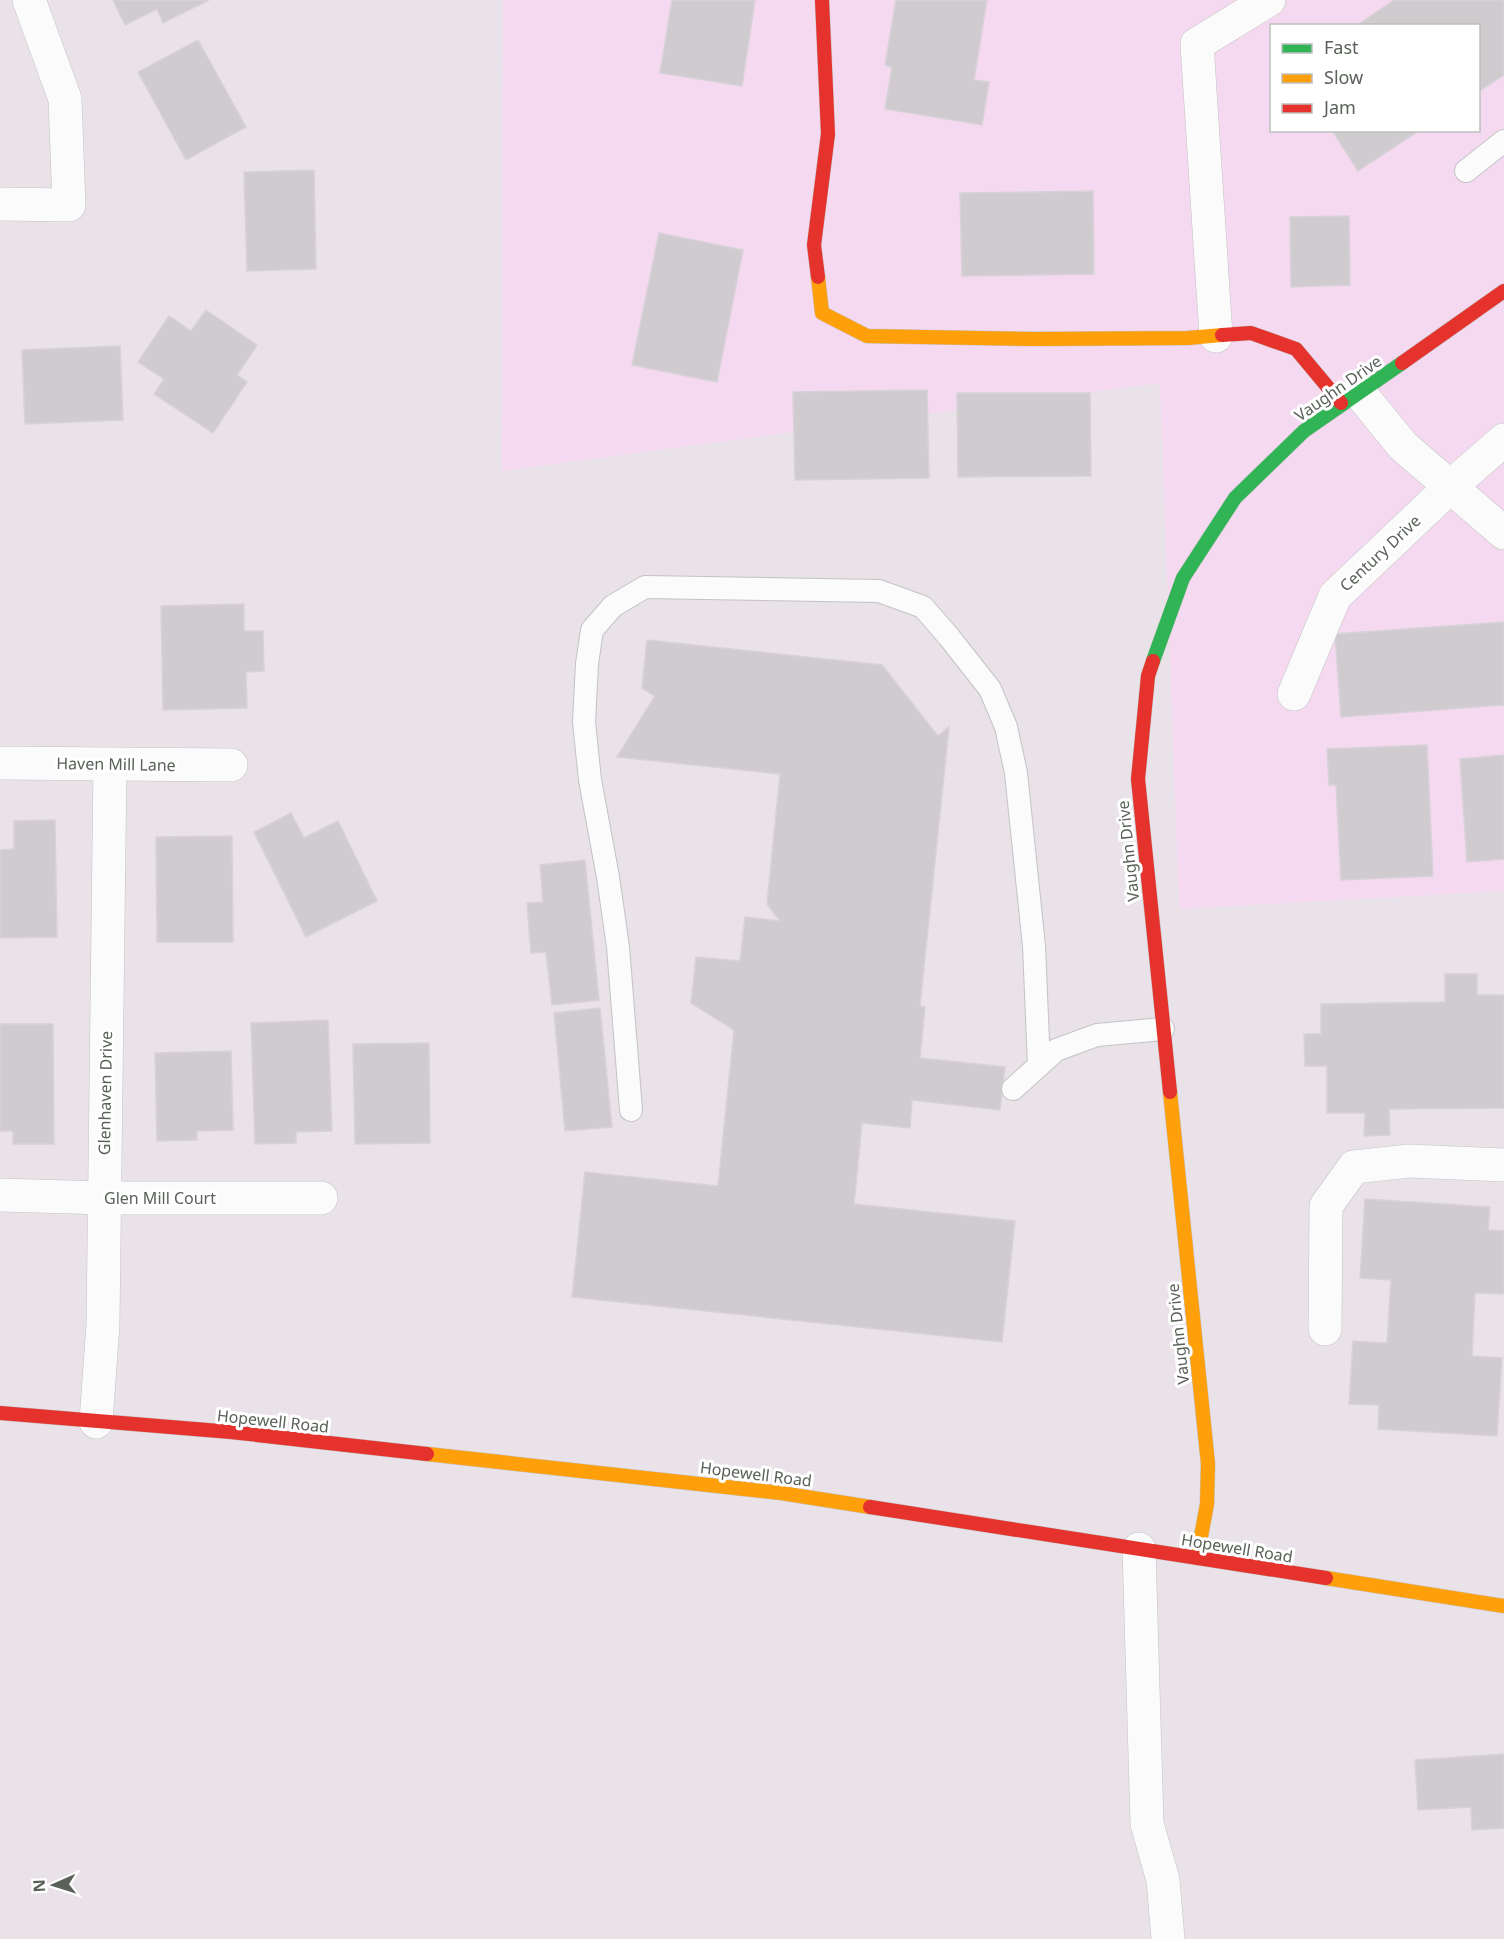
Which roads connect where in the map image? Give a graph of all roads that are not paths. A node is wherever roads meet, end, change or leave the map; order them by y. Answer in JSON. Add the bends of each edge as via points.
{"nodes":[{"id":1,"x":28,"y":0,"type":"edge"},
{"id":2,"x":822,"y":0,"type":"edge"},
{"id":3,"x":1269,"y":0,"type":"edge"},
{"id":4,"x":1504,"y":141,"type":"edge"},
{"id":5,"x":1466,"y":171,"type":"dead end"},
{"id":6,"x":0,"y":204,"type":"edge"},
{"id":7,"x":1504,"y":291,"type":"edge"},
{"id":8,"x":1216,"y":336,"type":"junction"},
{"id":9,"x":1350,"y":398,"type":"junction"},
{"id":10,"x":1504,"y":440,"type":"edge"},
{"id":11,"x":1450,"y":487,"type":"junction"},
{"id":12,"x":1504,"y":533,"type":"edge"},
{"id":13,"x":1294,"y":694,"type":"dead end"},
{"id":14,"x":0,"y":763,"type":"edge"},
{"id":15,"x":110,"y":764,"type":"junction"},
{"id":16,"x":231,"y":765,"type":"dead end"},
{"id":17,"x":1163,"y":1029,"type":"junction"},
{"id":18,"x":1040,"y":1065,"type":"junction"},
{"id":19,"x":1013,"y":1089,"type":"dead end"},
{"id":20,"x":631,"y":1110,"type":"dead end"},
{"id":21,"x":1504,"y":1165,"type":"edge"},
{"id":22,"x":0,"y":1195,"type":"edge"},
{"id":23,"x":104,"y":1198,"type":"junction"},
{"id":24,"x":321,"y":1198,"type":"dead end"},
{"id":25,"x":1325,"y":1329,"type":"dead end"},
{"id":26,"x":0,"y":1413,"type":"edge"},
{"id":27,"x":96,"y":1422,"type":"junction"},
{"id":28,"x":1138,"y":1549,"type":"junction"},
{"id":29,"x":1197,"y":1558,"type":"junction"},
{"id":30,"x":1504,"y":1606,"type":"edge"},
{"id":31,"x":1168,"y":1939,"type":"edge"}],
"edges":[{"from":1,"to":6,"type":"street","via":[[65,99],[69,206]]},
{"from":2,"to":8,"type":"street","via":[[828,135],[814,246],[822,313],[867,336]]},
{"from":3,"to":8,"type":"street","via":[[1197,44]]},
{"from":4,"to":5,"type":"lane"},
{"from":7,"to":9,"type":"street","name":"Vaughn Drive"},
{"from":8,"to":9,"type":"street","via":[[1251,333],[1296,349]]},
{"from":9,"to":11,"type":"street"},
{"from":9,"to":17,"type":"street","name":"Vaughn Drive","via":[[1304,431],[1235,498],[1183,578],[1148,676],[1138,779]]},
{"from":10,"to":11,"type":"street","name":"Century Drive"},
{"from":11,"to":12,"type":"street"},
{"from":11,"to":13,"type":"street","name":"Century Drive","via":[[1335,596]]},
{"from":14,"to":15,"type":"street","name":"Haven Mill Lane"},
{"from":15,"to":16,"type":"street","name":"Haven Mill Lane"},
{"from":15,"to":23,"type":"street","name":"Glenhaven Drive"},
{"from":17,"to":18,"type":"lane","via":[[1097,1035],[1056,1050]]},
{"from":17,"to":29,"type":"street","name":"Vaughn Drive","via":[[1208,1464],[1207,1504]]},
{"from":18,"to":19,"type":"lane"},
{"from":18,"to":20,"type":"lane","via":[[1034,946],[1016,773],[1006,727],[990,688],[949,638],[923,607],[879,591],[645,587],[613,606],[592,630],[584,722],[618,947]]},
{"from":21,"to":25,"type":"street","via":[[1409,1161],[1354,1167],[1326,1206]]},
{"from":22,"to":23,"type":"street","name":"Glen Mill Court"},
{"from":23,"to":24,"type":"street","name":"Glen Mill Court"},
{"from":23,"to":27,"type":"street","name":"Glenhaven Drive","via":[[103,1324]]},
{"from":26,"to":27,"type":"street","name":"Hopewell Road"},
{"from":27,"to":28,"type":"street","name":"Hopewell Road","via":[[231,1432],[781,1493]]},
{"from":28,"to":29,"type":"street","name":"Hopewell Road"},
{"from":28,"to":31,"type":"street","via":[[1147,1824],[1163,1880]]},
{"from":29,"to":30,"type":"street","name":"Hopewell Road"}]}
